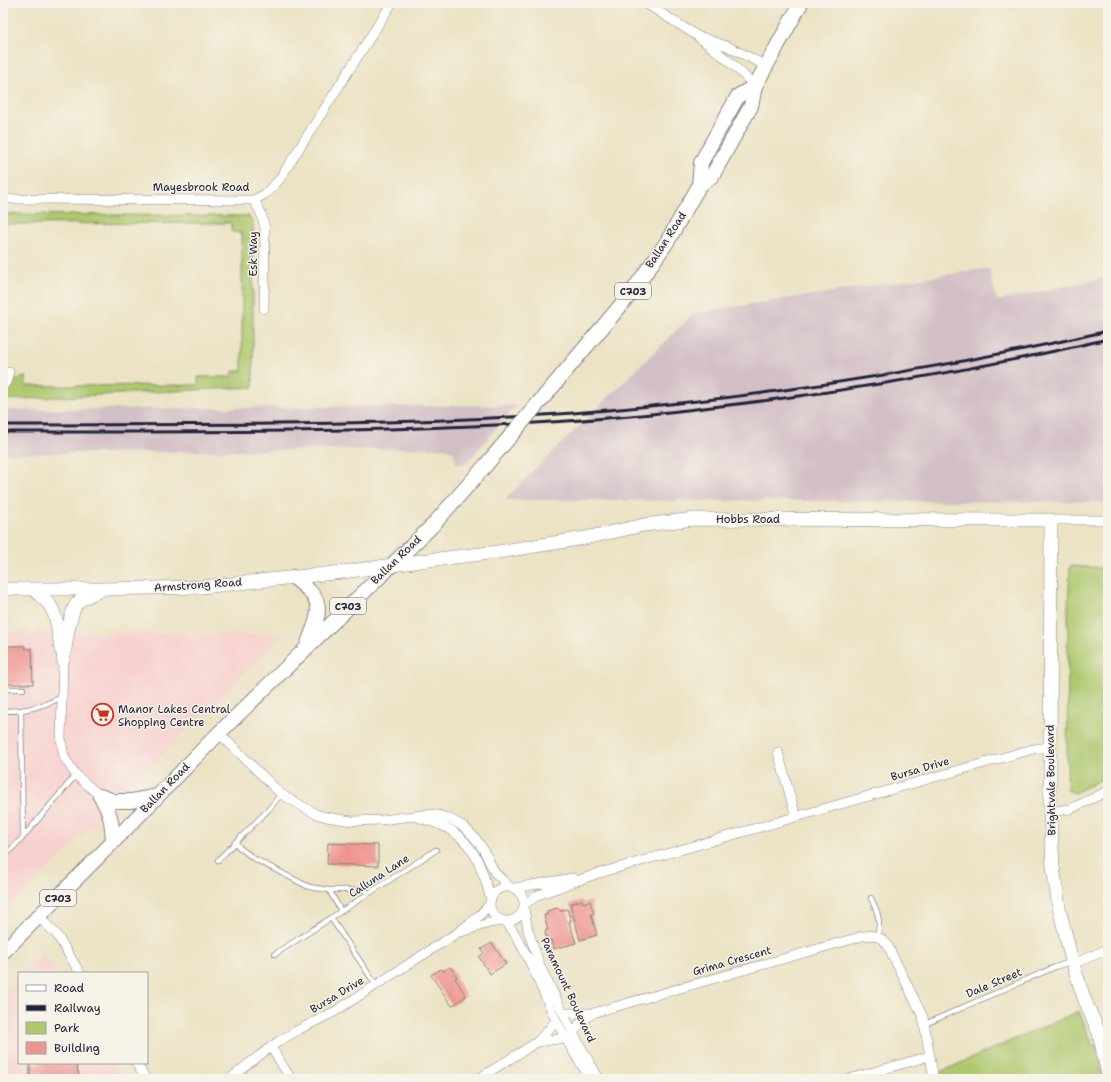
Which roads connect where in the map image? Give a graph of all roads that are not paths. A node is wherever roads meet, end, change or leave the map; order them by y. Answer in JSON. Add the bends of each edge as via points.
{"nodes":[{"id":1,"x":392,"y":3,"type":"edge"},
{"id":2,"x":645,"y":3,"type":"edge"},
{"id":3,"x":801,"y":3,"type":"edge"},
{"id":4,"x":696,"y":35,"type":"junction"},
{"id":5,"x":766,"y":66,"type":"junction"},
{"id":6,"x":755,"y":86,"type":"junction"},
{"id":7,"x":3,"y":199,"type":"edge"},
{"id":8,"x":254,"y":200,"type":"junction"},
{"id":9,"x":264,"y":309,"type":"dead end"},
{"id":10,"x":9,"y":372,"type":"dead end"},
{"id":11,"x":3,"y":386,"type":"edge"},
{"id":12,"x":1051,"y":520,"type":"junction"},
{"id":13,"x":1108,"y":520,"type":"edge"},
{"id":14,"x":392,"y":565,"type":"junction"},
{"id":15,"x":293,"y":577,"type":"junction"},
{"id":16,"x":3,"y":589,"type":"edge"},
{"id":17,"x":33,"y":589,"type":"junction"},
{"id":18,"x":101,"y":589,"type":"junction"},
{"id":19,"x":306,"y":649,"type":"junction"},
{"id":20,"x":63,"y":660,"type":"junction"},
{"id":21,"x":3,"y":689,"type":"edge"},
{"id":22,"x":23,"y":689,"type":"dead end"},
{"id":23,"x":62,"y":697,"type":"junction"},
{"id":24,"x":3,"y":711,"type":"edge"},
{"id":25,"x":21,"y":711,"type":"junction"},
{"id":26,"x":219,"y":733,"type":"junction"},
{"id":27,"x":1050,"y":747,"type":"junction"},
{"id":28,"x":778,"y":752,"type":"dead end"},
{"id":29,"x":76,"y":775,"type":"junction"},
{"id":30,"x":1108,"y":791,"type":"edge"},
{"id":31,"x":281,"y":794,"type":"junction"},
{"id":32,"x":100,"y":796,"type":"junction"},
{"id":33,"x":157,"y":796,"type":"junction"},
{"id":34,"x":1050,"y":812,"type":"junction"},
{"id":35,"x":416,"y":817,"type":"junction"},
{"id":36,"x":796,"y":817,"type":"junction"},
{"id":37,"x":23,"y":837,"type":"junction"},
{"id":38,"x":113,"y":842,"type":"junction"},
{"id":39,"x":235,"y":842,"type":"junction"},
{"id":40,"x":436,"y":850,"type":"dead end"},
{"id":41,"x":3,"y":858,"type":"edge"},
{"id":42,"x":218,"y":860,"type":"dead end"},
{"id":43,"x":596,"y":874,"type":"junction"},
{"id":44,"x":512,"y":887,"type":"junction"},
{"id":45,"x":328,"y":890,"type":"junction"},
{"id":46,"x":369,"y":893,"type":"junction"},
{"id":47,"x":871,"y":898,"type":"dead end"},
{"id":48,"x":490,"y":902,"type":"junction"},
{"id":49,"x":524,"y":906,"type":"junction"},
{"id":50,"x":341,"y":912,"type":"junction"},
{"id":51,"x":39,"y":917,"type":"junction"},
{"id":52,"x":331,"y":918,"type":"junction"},
{"id":53,"x":504,"y":921,"type":"junction"},
{"id":54,"x":457,"y":933,"type":"junction"},
{"id":55,"x":877,"y":936,"type":"junction"},
{"id":56,"x":1108,"y":949,"type":"edge"},
{"id":57,"x":3,"y":952,"type":"edge"},
{"id":58,"x":275,"y":954,"type":"dead end"},
{"id":59,"x":1072,"y":963,"type":"junction"},
{"id":60,"x":79,"y":972,"type":"edge"},
{"id":61,"x":376,"y":985,"type":"junction"},
{"id":62,"x":563,"y":1013,"type":"junction"},
{"id":63,"x":593,"y":1013,"type":"junction"},
{"id":64,"x":556,"y":1021,"type":"junction"},
{"id":65,"x":925,"y":1024,"type":"junction"},
{"id":66,"x":573,"y":1032,"type":"junction"},
{"id":67,"x":1099,"y":1034,"type":"junction"},
{"id":68,"x":565,"y":1038,"type":"junction"},
{"id":69,"x":537,"y":1042,"type":"junction"},
{"id":70,"x":271,"y":1047,"type":"junction"},
{"id":71,"x":1108,"y":1048,"type":"edge"},
{"id":72,"x":930,"y":1056,"type":"junction"},
{"id":73,"x":137,"y":1064,"type":"edge"},
{"id":74,"x":1108,"y":1075,"type":"edge"},
{"id":75,"x":146,"y":1079,"type":"edge"},
{"id":76,"x":230,"y":1079,"type":"edge"},
{"id":77,"x":291,"y":1079,"type":"edge"},
{"id":78,"x":478,"y":1079,"type":"edge"},
{"id":79,"x":591,"y":1079,"type":"edge"},
{"id":80,"x":599,"y":1079,"type":"edge"},
{"id":81,"x":849,"y":1079,"type":"edge"},
{"id":82,"x":934,"y":1079,"type":"edge"}],
"edges":[{"from":1,"to":8,"type":"street","name":"Mayesbrook Road","via":[[278,180]]},
{"from":2,"to":4,"type":"street"},
{"from":3,"to":5,"type":"main road"},
{"from":4,"to":5,"type":"street","via":[[729,47]]},
{"from":4,"to":6,"type":"street"},
{"from":5,"to":6,"type":"main road"},
{"from":6,"to":14,"type":"main road","name":"Ballan Road","number":"C703","bridge":true,"via":[[738,96],[701,163],[699,186],[667,242],[632,292],[485,466],[432,526]]},
{"from":7,"to":8,"type":"street","name":"Mayesbrook Road"},
{"from":8,"to":9,"type":"street","name":"Esk Way","via":[[265,228]]},
{"from":10,"to":11,"type":"street"},
{"from":12,"to":13,"type":"street","name":"Hobbs Road"},
{"from":12,"to":14,"type":"street","name":"Hobbs Road","via":[[694,519],[644,525],[540,546]]},
{"from":12,"to":27,"type":"street","name":"Brightvale Boulevard"},
{"from":14,"to":15,"type":"street","name":"Armstrong Road"},
{"from":14,"to":19,"type":"main road","name":"Ballan Road","number":"C703"},
{"from":15,"to":18,"type":"street","name":"Armstrong Road","via":[[202,587]]},
{"from":15,"to":19,"type":"main road","via":[[313,594],[318,608],[318,617]]},
{"from":16,"to":17,"type":"street","name":"Armstrong Road"},
{"from":17,"to":18,"type":"street","name":"Armstrong Road"},
{"from":17,"to":20,"type":"street","via":[[52,610]]},
{"from":18,"to":20,"type":"street","via":[[77,603],[71,617]]},
{"from":19,"to":26,"type":"main road","name":"Ballan Road","number":"C703"},
{"from":20,"to":23,"type":"street"},
{"from":21,"to":22,"type":"lane"},
{"from":23,"to":25,"type":"lane","via":[[43,706]]},
{"from":23,"to":29,"type":"street","via":[[61,738],[64,757]]},
{"from":24,"to":25,"type":"lane"},
{"from":25,"to":37,"type":"lane"},
{"from":26,"to":31,"type":"street"},
{"from":26,"to":33,"type":"main road","name":"Ballan Road","number":"C703"},
{"from":27,"to":34,"type":"street","name":"Brightvale Boulevard"},
{"from":27,"to":36,"type":"street","name":"Bursa Drive","via":[[1033,749]]},
{"from":28,"to":36,"type":"street"},
{"from":29,"to":32,"type":"street"},
{"from":29,"to":37,"type":"lane"},
{"from":30,"to":34,"type":"street","via":[[1070,809]]},
{"from":31,"to":35,"type":"street","via":[[316,814],[338,820]]},
{"from":31,"to":39,"type":"lane"},
{"from":32,"to":33,"type":"main road","via":[[114,802]]},
{"from":32,"to":38,"type":"main road","via":[[108,809]]},
{"from":33,"to":38,"type":"main road","name":"Ballan Road","number":"C703"},
{"from":34,"to":59,"type":"street","name":"Brightvale Boulevard","via":[[1053,867]]},
{"from":35,"to":44,"type":"street","via":[[438,815],[464,826],[483,849],[495,873]]},
{"from":35,"to":48,"type":"street","via":[[440,824],[463,839],[478,861]]},
{"from":36,"to":43,"type":"street","name":"Bursa Drive"},
{"from":37,"to":41,"type":"lane"},
{"from":38,"to":51,"type":"main road","name":"Ballan Road","number":"C703"},
{"from":39,"to":42,"type":"lane"},
{"from":39,"to":45,"type":"lane","via":[[253,858],[309,887]]},
{"from":40,"to":46,"type":"lane","name":"Calluna Lane"},
{"from":43,"to":44,"type":"street","name":"Bursa Drive"},
{"from":43,"to":49,"type":"street","name":"Bursa Drive","via":[[538,895]]},
{"from":44,"to":48,"type":"street","via":[[500,888],[492,895]]},
{"from":44,"to":49,"type":"street","via":[[521,893]]},
{"from":45,"to":46,"type":"lane","via":[[365,890]]},
{"from":45,"to":50,"type":"lane"},
{"from":46,"to":50,"type":"lane","name":"Calluna Lane"},
{"from":47,"to":55,"type":"lane","via":[[880,917]]},
{"from":48,"to":53,"type":"street","via":[[492,913]]},
{"from":48,"to":54,"type":"street","name":"Bursa Drive","via":[[479,916]]},
{"from":49,"to":53,"type":"street","via":[[519,917]]},
{"from":49,"to":62,"type":"street","name":"Paramount Boulevard","via":[[532,946]]},
{"from":50,"to":52,"type":"lane","name":"Calluna Lane"},
{"from":51,"to":57,"type":"main road","name":"Ballan Road","number":"C703"},
{"from":51,"to":60,"type":"street","via":[[57,935]]},
{"from":52,"to":58,"type":"lane","name":"Calluna Lane"},
{"from":52,"to":61,"type":"lane"},
{"from":53,"to":54,"type":"street","name":"Bursa Drive"},
{"from":53,"to":64,"type":"street","name":"Paramount Boulevard","via":[[525,951]]},
{"from":54,"to":61,"type":"street","name":"Bursa Drive"},
{"from":55,"to":63,"type":"street","name":"Grima Crescent","via":[[863,936]]},
{"from":55,"to":65,"type":"street","via":[[886,941]]},
{"from":56,"to":59,"type":"street"},
{"from":59,"to":65,"type":"lane","name":"Dale Street","via":[[1048,970]]},
{"from":59,"to":67,"type":"street","name":"Brightvale Boulevard"},
{"from":61,"to":70,"type":"street","name":"Bursa Drive"},
{"from":62,"to":63,"type":"street","name":"Grima Crescent"},
{"from":62,"to":66,"type":"street","name":"Paramount Boulevard"},
{"from":63,"to":66,"type":"street","name":"Grima Crescent"},
{"from":64,"to":68,"type":"street","name":"Paramount Boulevard"},
{"from":64,"to":69,"type":"street"},
{"from":65,"to":72,"type":"street"},
{"from":66,"to":80,"type":"street","name":"Paramount Boulevard"},
{"from":67,"to":71,"type":"street","name":"Brightvale Boulevard"},
{"from":67,"to":74,"type":"street","name":"Brightvale Boulevard"},
{"from":68,"to":69,"type":"street"},
{"from":68,"to":79,"type":"street","name":"Paramount Boulevard"},
{"from":69,"to":78,"type":"street"},
{"from":70,"to":76,"type":"street","name":"Bursa Drive"},
{"from":70,"to":77,"type":"street"},
{"from":72,"to":81,"type":"street"},
{"from":72,"to":82,"type":"street"},
{"from":73,"to":75,"type":"street"}]}
